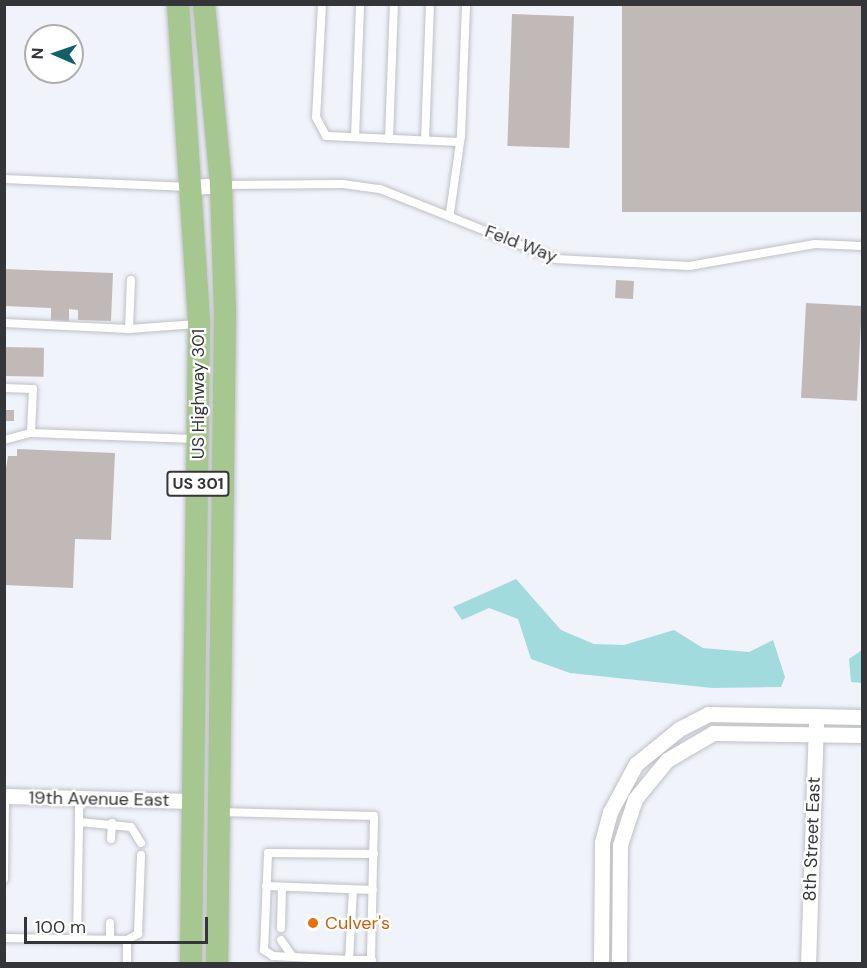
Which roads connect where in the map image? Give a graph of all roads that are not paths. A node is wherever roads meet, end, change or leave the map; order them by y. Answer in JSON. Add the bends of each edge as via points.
{"nodes":[{"id":1,"x":178,"y":4,"type":"edge"},
{"id":2,"x":204,"y":4,"type":"edge"},
{"id":3,"x":322,"y":4,"type":"edge"},
{"id":4,"x":360,"y":4,"type":"edge"},
{"id":5,"x":394,"y":4,"type":"edge"},
{"id":6,"x":430,"y":4,"type":"edge"},
{"id":7,"x":466,"y":4,"type":"edge"},
{"id":8,"x":355,"y":137,"type":"junction"},
{"id":9,"x":389,"y":139,"type":"junction"},
{"id":10,"x":425,"y":140,"type":"junction"},
{"id":11,"x":460,"y":142,"type":"junction"},
{"id":12,"x":4,"y":179,"type":"edge"},
{"id":13,"x":221,"y":185,"type":"junction"},
{"id":14,"x":193,"y":187,"type":"junction"},
{"id":15,"x":450,"y":213,"type":"junction"},
{"id":16,"x":862,"y":246,"type":"edge"},
{"id":17,"x":131,"y":280,"type":"dead end"},
{"id":18,"x":4,"y":323,"type":"edge"},
{"id":19,"x":199,"y":324,"type":"junction"},
{"id":20,"x":129,"y":329,"type":"junction"},
{"id":21,"x":4,"y":388,"type":"edge"},
{"id":22,"x":31,"y":433,"type":"junction"},
{"id":23,"x":199,"y":439,"type":"junction"},
{"id":24,"x":4,"y":440,"type":"edge"},
{"id":25,"x":222,"y":596,"type":"junction"},
{"id":26,"x":195,"y":676,"type":"junction"},
{"id":27,"x":817,"y":715,"type":"junction"},
{"id":28,"x":862,"y":717,"type":"edge"},
{"id":29,"x":816,"y":734,"type":"junction"},
{"id":30,"x":862,"y":735,"type":"edge"},
{"id":31,"x":5,"y":796,"type":"edge"},
{"id":32,"x":79,"y":798,"type":"junction"},
{"id":33,"x":194,"y":801,"type":"junction"},
{"id":34,"x":219,"y":812,"type":"junction"},
{"id":35,"x":79,"y":822,"type":"junction"},
{"id":36,"x":112,"y":823,"type":"junction"},
{"id":37,"x":111,"y":839,"type":"dead end"},
{"id":38,"x":141,"y":843,"type":"dead end"},
{"id":39,"x":374,"y":854,"type":"junction"},
{"id":40,"x":141,"y":855,"type":"dead end"},
{"id":41,"x":4,"y":879,"type":"edge"},
{"id":42,"x":266,"y":886,"type":"junction"},
{"id":43,"x":282,"y":887,"type":"junction"},
{"id":44,"x":352,"y":890,"type":"junction"},
{"id":45,"x":373,"y":890,"type":"junction"},
{"id":46,"x":218,"y":902,"type":"junction"},
{"id":47,"x":110,"y":923,"type":"dead end"},
{"id":48,"x":281,"y":928,"type":"dead end"},
{"id":49,"x":4,"y":938,"type":"edge"},
{"id":50,"x":77,"y":939,"type":"junction"},
{"id":51,"x":110,"y":940,"type":"junction"},
{"id":52,"x":127,"y":940,"type":"junction"},
{"id":53,"x":280,"y":940,"type":"dead end"},
{"id":54,"x":292,"y":956,"type":"junction"},
{"id":55,"x":350,"y":960,"type":"junction"},
{"id":56,"x":372,"y":962,"type":"edge"},
{"id":57,"x":127,"y":963,"type":"edge"},
{"id":58,"x":191,"y":963,"type":"edge"},
{"id":59,"x":217,"y":963,"type":"edge"},
{"id":60,"x":601,"y":963,"type":"edge"},
{"id":61,"x":619,"y":963,"type":"edge"},
{"id":62,"x":808,"y":963,"type":"edge"}],
"edges":[{"from":1,"to":14,"type":"main road","name":"US Highway 301","number":"US 301"},
{"from":2,"to":13,"type":"main road","number":"US 301"},
{"from":3,"to":8,"type":"lane","via":[[316,117],[326,136]]},
{"from":4,"to":8,"type":"lane"},
{"from":5,"to":9,"type":"lane"},
{"from":6,"to":10,"type":"lane"},
{"from":7,"to":11,"type":"lane"},
{"from":8,"to":9,"type":"lane"},
{"from":9,"to":10,"type":"lane"},
{"from":10,"to":11,"type":"lane"},
{"from":11,"to":15,"type":"lane"},
{"from":12,"to":14,"type":"lane"},
{"from":13,"to":14,"type":"street"},
{"from":13,"to":15,"type":"lane","name":"Feld Way","via":[[344,184],[409,197]]},
{"from":13,"to":25,"type":"main road","number":"US 301","via":[[226,362]]},
{"from":14,"to":19,"type":"main road","name":"US Highway 301","number":"US 301"},
{"from":15,"to":16,"type":"lane","name":"Feld Way","via":[[556,260],[689,266],[815,244]]},
{"from":17,"to":20,"type":"lane"},
{"from":18,"to":20,"type":"lane"},
{"from":19,"to":20,"type":"lane"},
{"from":19,"to":23,"type":"main road","name":"US Highway 301","number":"US 301"},
{"from":21,"to":22,"type":"lane","via":[[33,389]]},
{"from":22,"to":23,"type":"lane"},
{"from":22,"to":24,"type":"lane"},
{"from":23,"to":25,"type":"main road","via":[[210,461],[210,523]]},
{"from":23,"to":26,"type":"main road","name":"US Highway 301","number":"US 301"},
{"from":25,"to":34,"type":"main road","number":"US 301"},
{"from":26,"to":33,"type":"main road","name":"US Highway 301","number":"US 301"},
{"from":26,"to":34,"type":"main road","via":[[204,693],[204,773]]},
{"from":27,"to":28,"type":"street"},
{"from":27,"to":29,"type":"street","name":"8th Street East"},
{"from":27,"to":60,"type":"street","via":[[708,714],[679,729],[636,764],[613,805],[602,842]]},
{"from":29,"to":30,"type":"street"},
{"from":29,"to":61,"type":"street","via":[[713,733],[650,776],[635,799],[621,845]]},
{"from":29,"to":62,"type":"street","name":"8th Street East"},
{"from":31,"to":32,"type":"street","name":"19th Avenue East"},
{"from":31,"to":41,"type":"lane"},
{"from":32,"to":33,"type":"street","name":"19th Avenue East"},
{"from":32,"to":35,"type":"lane"},
{"from":33,"to":46,"type":"main road","via":[[202,813]]},
{"from":33,"to":58,"type":"main road","name":"US Highway 301","number":"US 301"},
{"from":34,"to":39,"type":"lane","via":[[374,816]]},
{"from":34,"to":46,"type":"main road","number":"US 301"},
{"from":35,"to":36,"type":"lane"},
{"from":35,"to":50,"type":"lane"},
{"from":36,"to":37,"type":"lane"},
{"from":36,"to":38,"type":"lane","via":[[131,827]]},
{"from":39,"to":42,"type":"lane","via":[[268,853]]},
{"from":39,"to":45,"type":"lane"},
{"from":40,"to":52,"type":"lane","via":[[138,934]]},
{"from":42,"to":43,"type":"lane"},
{"from":42,"to":54,"type":"lane","via":[[264,950]]},
{"from":43,"to":44,"type":"lane"},
{"from":43,"to":48,"type":"lane"},
{"from":44,"to":45,"type":"lane"},
{"from":44,"to":55,"type":"lane"},
{"from":45,"to":56,"type":"lane"},
{"from":46,"to":59,"type":"main road","number":"US 301"},
{"from":47,"to":51,"type":"lane"},
{"from":49,"to":50,"type":"lane"},
{"from":50,"to":51,"type":"lane"},
{"from":51,"to":52,"type":"lane"},
{"from":52,"to":57,"type":"lane"},
{"from":53,"to":54,"type":"lane"},
{"from":54,"to":55,"type":"lane"},
{"from":55,"to":56,"type":"lane"}]}
